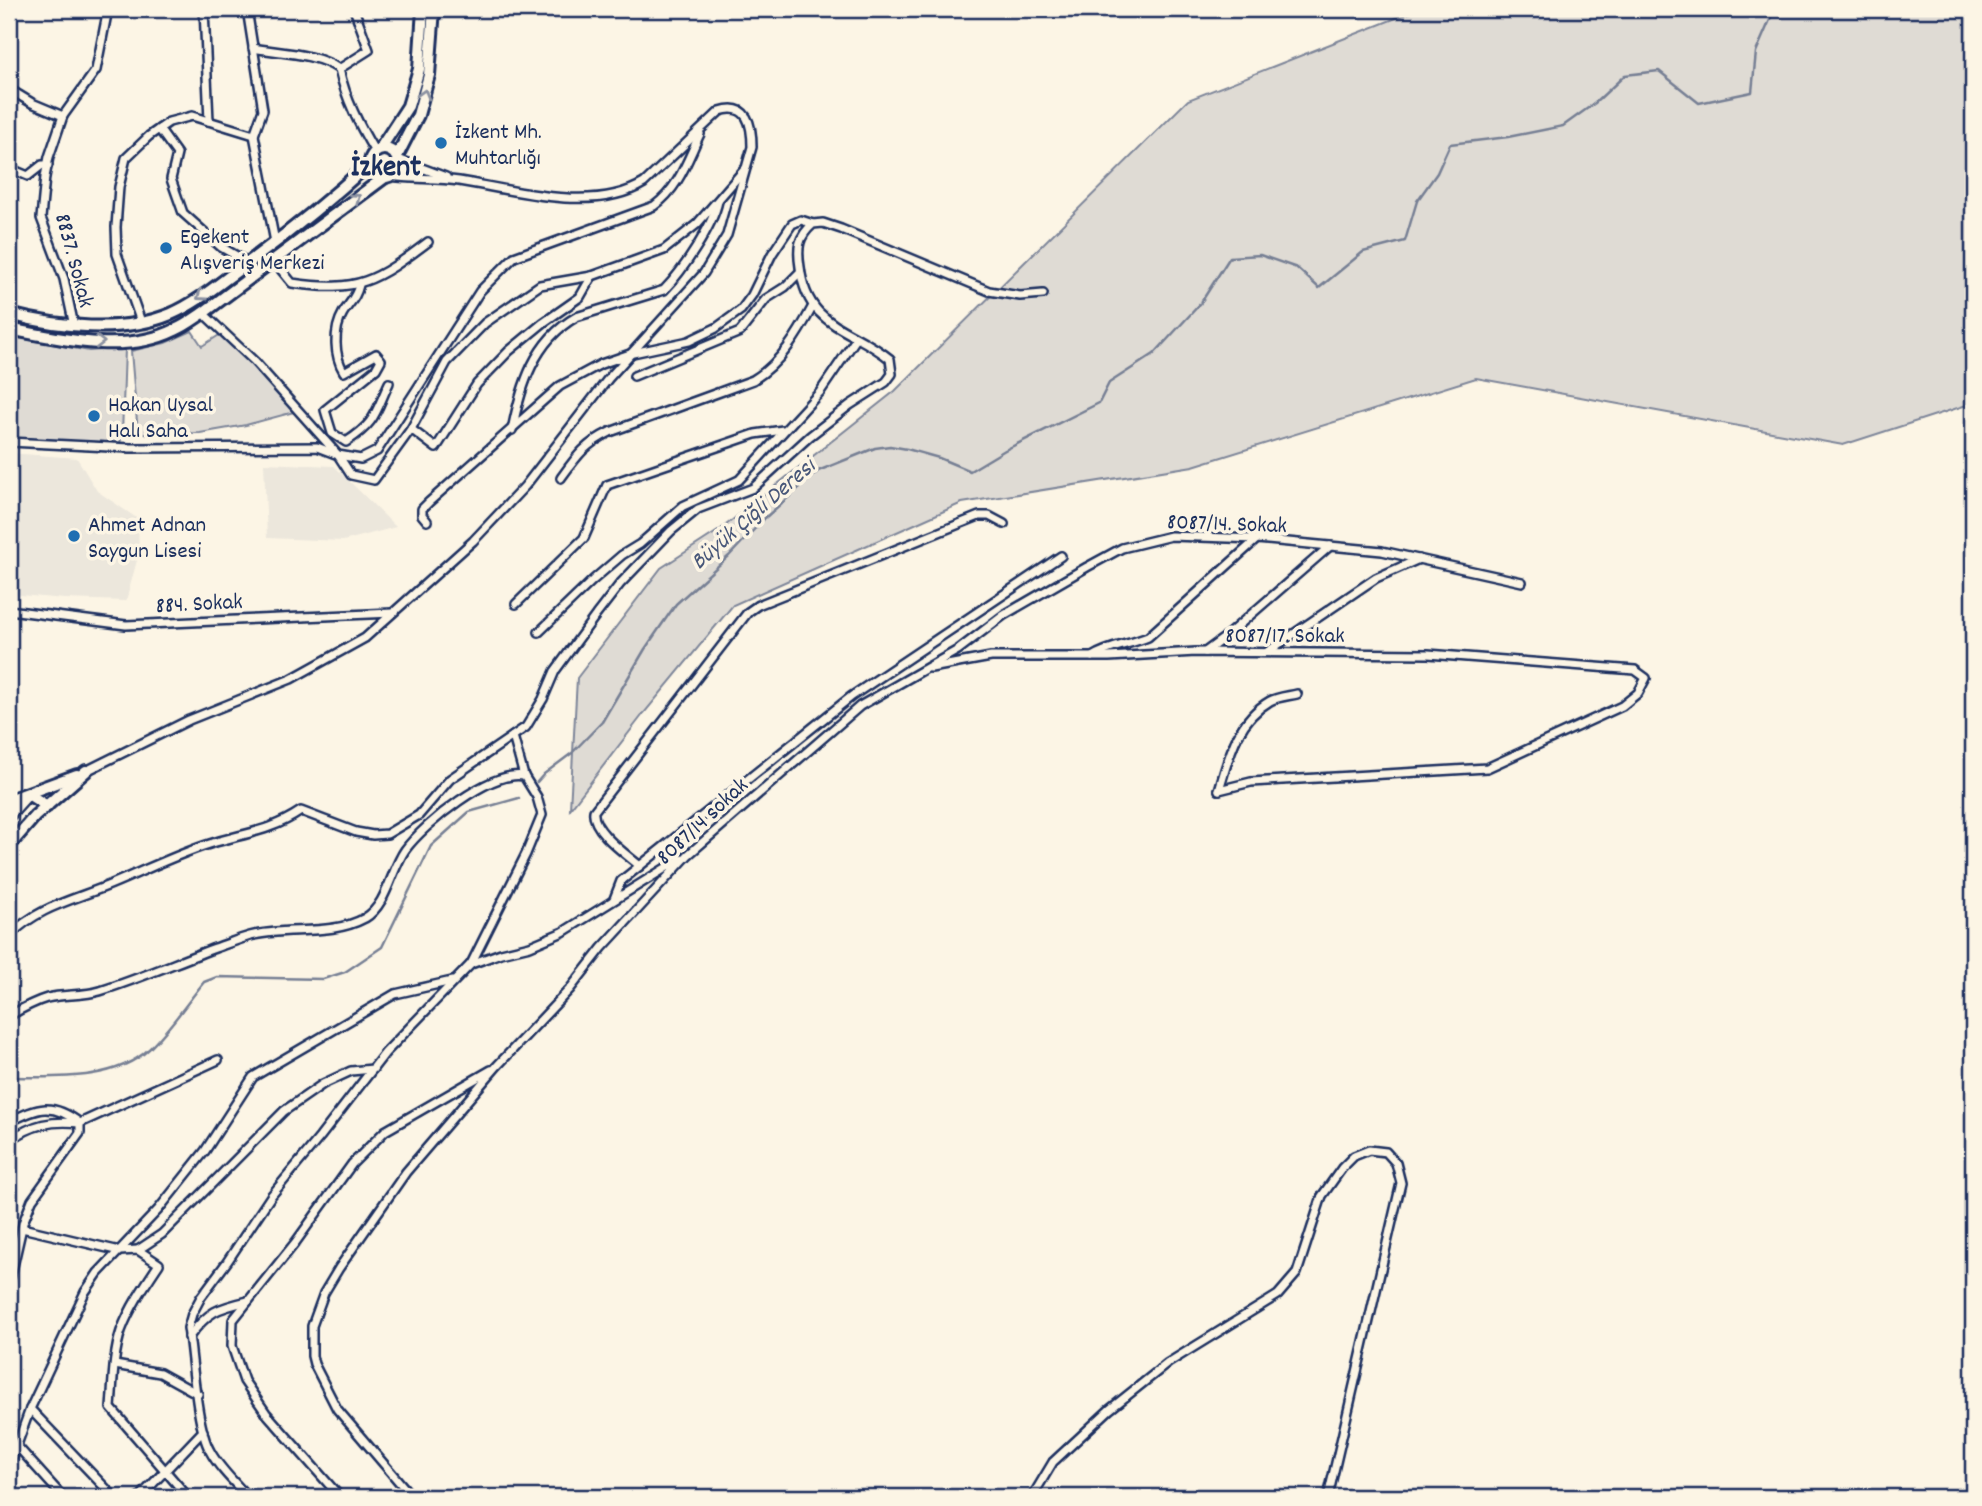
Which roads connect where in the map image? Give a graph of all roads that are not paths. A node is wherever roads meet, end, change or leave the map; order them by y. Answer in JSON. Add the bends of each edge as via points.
{"nodes":[{"id":1,"x":107,"y":9,"type":"edge"},
{"id":2,"x":204,"y":9,"type":"edge"},
{"id":3,"x":247,"y":9,"type":"edge"},
{"id":4,"x":354,"y":9,"type":"edge"},
{"id":5,"x":423,"y":9,"type":"edge"},
{"id":6,"x":434,"y":9,"type":"edge"},
{"id":7,"x":253,"y":48,"type":"junction"},
{"id":8,"x":339,"y":69,"type":"junction"},
{"id":9,"x":12,"y":91,"type":"edge"},
{"id":10,"x":9,"y":100,"type":"edge"},
{"id":11,"x":64,"y":116,"type":"junction"},
{"id":12,"x":209,"y":121,"type":"junction"},
{"id":13,"x":159,"y":129,"type":"junction"},
{"id":14,"x":701,"y":130,"type":"junction"},
{"id":15,"x":254,"y":135,"type":"junction"},
{"id":16,"x":375,"y":155,"type":"junction"},
{"id":17,"x":397,"y":158,"type":"junction"},
{"id":18,"x":48,"y":164,"type":"junction"},
{"id":19,"x":9,"y":168,"type":"edge"},
{"id":20,"x":745,"y":169,"type":"junction"},
{"id":21,"x":387,"y":177,"type":"junction"},
{"id":22,"x":456,"y":181,"type":"junction"},
{"id":23,"x":719,"y":201,"type":"junction"},
{"id":24,"x":813,"y":223,"type":"junction"},
{"id":25,"x":275,"y":242,"type":"junction"},
{"id":26,"x":428,"y":242,"type":"dead end"},
{"id":27,"x":274,"y":261,"type":"junction"},
{"id":28,"x":249,"y":262,"type":"junction"},
{"id":29,"x":800,"y":272,"type":"junction"},
{"id":30,"x":592,"y":276,"type":"junction"},
{"id":31,"x":359,"y":285,"type":"junction"},
{"id":32,"x":1043,"y":294,"type":"dead end"},
{"id":33,"x":813,"y":306,"type":"junction"},
{"id":34,"x":203,"y":313,"type":"junction"},
{"id":35,"x":9,"y":314,"type":"edge"},
{"id":36,"x":141,"y":322,"type":"junction"},
{"id":37,"x":74,"y":326,"type":"junction"},
{"id":38,"x":9,"y":329,"type":"edge"},
{"id":39,"x":856,"y":339,"type":"junction"},
{"id":40,"x":72,"y":341,"type":"junction"},
{"id":41,"x":633,"y":353,"type":"junction"},
{"id":42,"x":634,"y":376,"type":"dead end"},
{"id":43,"x":389,"y":383,"type":"dead end"},
{"id":44,"x":411,"y":429,"type":"junction"},
{"id":45,"x":512,"y":430,"type":"junction"},
{"id":46,"x":783,"y":430,"type":"junction"},
{"id":47,"x":9,"y":442,"type":"edge"},
{"id":48,"x":338,"y":455,"type":"junction"},
{"id":49,"x":561,"y":478,"type":"dead end"},
{"id":50,"x":427,"y":521,"type":"dead end"},
{"id":51,"x":1004,"y":524,"type":"dead end"},
{"id":52,"x":1257,"y":539,"type":"junction"},
{"id":53,"x":1330,"y":546,"type":"junction"},
{"id":54,"x":1061,"y":556,"type":"dead end"},
{"id":55,"x":1419,"y":559,"type":"junction"},
{"id":56,"x":1522,"y":582,"type":"dead end"},
{"id":57,"x":516,"y":604,"type":"dead end"},
{"id":58,"x":9,"y":610,"type":"edge"},
{"id":59,"x":393,"y":613,"type":"junction"},
{"id":60,"x":539,"y":632,"type":"dead end"},
{"id":61,"x":1204,"y":652,"type":"junction"},
{"id":62,"x":1266,"y":653,"type":"junction"},
{"id":63,"x":1091,"y":657,"type":"junction"},
{"id":64,"x":921,"y":670,"type":"junction"},
{"id":65,"x":1297,"y":694,"type":"dead end"},
{"id":66,"x":513,"y":736,"type":"junction"},
{"id":67,"x":86,"y":771,"type":"junction"},
{"id":68,"x":524,"y":776,"type":"junction"},
{"id":69,"x":28,"y":794,"type":"junction"},
{"id":70,"x":47,"y":806,"type":"junction"},
{"id":71,"x":10,"y":808,"type":"edge"},
{"id":72,"x":35,"y":816,"type":"junction"},
{"id":73,"x":9,"y":846,"type":"edge"},
{"id":74,"x":688,"y":855,"type":"junction"},
{"id":75,"x":640,"y":866,"type":"junction"},
{"id":76,"x":614,"y":900,"type":"junction"},
{"id":77,"x":9,"y":936,"type":"edge"},
{"id":78,"x":471,"y":964,"type":"junction"},
{"id":79,"x":455,"y":980,"type":"junction"},
{"id":80,"x":9,"y":1016,"type":"edge"},
{"id":81,"x":218,"y":1060,"type":"dead end"},
{"id":82,"x":498,"y":1066,"type":"junction"},
{"id":83,"x":373,"y":1069,"type":"junction"},
{"id":84,"x":9,"y":1122,"type":"edge"},
{"id":85,"x":80,"y":1123,"type":"junction"},
{"id":86,"x":9,"y":1141,"type":"edge"},
{"id":87,"x":22,"y":1228,"type":"junction"},
{"id":88,"x":138,"y":1250,"type":"junction"},
{"id":89,"x":120,"y":1251,"type":"junction"},
{"id":90,"x":9,"y":1284,"type":"edge"},
{"id":91,"x":248,"y":1301,"type":"junction"},
{"id":92,"x":189,"y":1336,"type":"junction"},
{"id":93,"x":115,"y":1365,"type":"junction"},
{"id":94,"x":198,"y":1394,"type":"junction"},
{"id":95,"x":30,"y":1409,"type":"junction"},
{"id":96,"x":203,"y":1431,"type":"junction"},
{"id":97,"x":17,"y":1446,"type":"junction"},
{"id":98,"x":9,"y":1467,"type":"edge"},
{"id":99,"x":165,"y":1470,"type":"junction"},
{"id":100,"x":63,"y":1497,"type":"edge"},
{"id":101,"x":114,"y":1497,"type":"edge"},
{"id":102,"x":140,"y":1497,"type":"edge"},
{"id":103,"x":188,"y":1497,"type":"edge"},
{"id":104,"x":248,"y":1497,"type":"edge"},
{"id":105,"x":340,"y":1497,"type":"edge"},
{"id":106,"x":412,"y":1497,"type":"edge"},
{"id":107,"x":1032,"y":1497,"type":"edge"},
{"id":108,"x":1328,"y":1497,"type":"edge"}],
"edges":[{"from":1,"to":11,"type":"street","name":"8837. Sokak","via":[[96,70]]},
{"from":2,"to":12,"type":"street"},
{"from":3,"to":7,"type":"street"},
{"from":4,"to":8,"type":"street","via":[[369,50]]},
{"from":5,"to":16,"type":"street","via":[[419,69],[408,106]]},
{"from":17,"to":6,"type":"street","one_way":true,"via":[[418,115],[429,75]]},
{"from":7,"to":8,"type":"street","via":[[313,58]]},
{"from":7,"to":15,"type":"street","via":[[263,110]]},
{"from":8,"to":16,"type":"street"},
{"from":9,"to":10,"type":"street"},
{"from":9,"to":11,"type":"street"},
{"from":11,"to":18,"type":"street","name":"8837. Sokak"},
{"from":12,"to":13,"type":"street","via":[[192,116]]},
{"from":12,"to":15,"type":"street"},
{"from":13,"to":28,"type":"street","via":[[177,154],[171,179],[183,213],[221,247]]},
{"from":13,"to":36,"type":"street","via":[[126,158],[119,187],[117,254]]},
{"from":14,"to":20,"type":"street","via":[[720,111],[732,108],[743,114],[752,132]]},
{"from":14,"to":22,"type":"street","via":[[644,183],[615,196],[551,196]]},
{"from":14,"to":48,"type":"street","via":[[666,198],[514,257],[480,291],[377,451],[361,459]]},
{"from":15,"to":25,"type":"street"},
{"from":16,"to":17,"type":"street","via":[[391,150]]},
{"from":16,"to":21,"type":"street","via":[[376,175]]},
{"from":16,"to":25,"type":"street"},
{"from":17,"to":21,"type":"street","via":[[398,168]]},
{"from":17,"to":22,"type":"street"},
{"from":18,"to":19,"type":"street","via":[[28,176]]},
{"from":18,"to":37,"type":"street","name":"8837. Sokak","via":[[41,218],[64,279]]},
{"from":20,"to":23,"type":"street"},
{"from":20,"to":41,"type":"street","via":[[727,235],[704,274]]},
{"from":21,"to":22,"type":"street"},
{"from":27,"to":21,"type":"street","one_way":true},
{"from":23,"to":30,"type":"street","via":[[664,250]]},
{"from":23,"to":45,"type":"street","via":[[706,230],[664,290],[576,317],[547,341],[521,389]]},
{"from":24,"to":29,"type":"street","via":[[800,240]]},
{"from":24,"to":32,"type":"street","via":[[841,229],[989,291]]},
{"from":24,"to":41,"type":"street","via":[[802,220],[792,224],[741,310],[689,341]]},
{"from":25,"to":28,"type":"street"},
{"from":26,"to":31,"type":"street"},
{"from":27,"to":31,"type":"street","via":[[292,283]]},
{"from":27,"to":34,"type":"street"},
{"from":28,"to":36,"type":"street","one_way":true,"via":[[192,303],[170,315]]},
{"from":29,"to":33,"type":"street"},
{"from":29,"to":42,"type":"street","via":[[766,299],[740,332]]},
{"from":30,"to":44,"type":"street","via":[[540,285],[485,323],[447,362]]},
{"from":30,"to":44,"type":"street","via":[[580,297],[509,351],[477,384],[436,448]]},
{"from":31,"to":43,"type":"street","via":[[356,298],[342,314],[336,353],[344,372],[376,354],[381,360],[325,410],[332,433],[346,442],[365,430]]},
{"from":33,"to":39,"type":"street"},
{"from":33,"to":49,"type":"street","via":[[769,370],[593,440]]},
{"from":40,"to":34,"type":"street","one_way":true,"via":[[150,339],[175,331]]},
{"from":34,"to":48,"type":"street","via":[[254,361]]},
{"from":35,"to":37,"type":"street"},
{"from":36,"to":37,"type":"street"},
{"from":37,"to":40,"type":"street"},
{"from":38,"to":40,"type":"street"},
{"from":39,"to":46,"type":"street","via":[[820,391]]},
{"from":39,"to":66,"type":"street","via":[[890,359],[892,373],[886,382],[810,436],[753,488],[698,509],[671,531],[620,584],[555,671],[526,727]]},
{"from":41,"to":45,"type":"street","via":[[589,369],[560,386]]},
{"from":41,"to":59,"type":"street","via":[[516,495]]},
{"from":44,"to":48,"type":"street","via":[[374,480],[351,475]]},
{"from":45,"to":50,"type":"street","via":[[422,509]]},
{"from":46,"to":57,"type":"street","via":[[755,434],[607,485],[584,538]]},
{"from":46,"to":60,"type":"street","via":[[739,480],[683,506],[593,580]]},
{"from":47,"to":48,"type":"street","via":[[130,448],[317,447]]},
{"from":51,"to":75,"type":"street","via":[[979,516],[748,612],[594,811],[600,830]]},
{"from":52,"to":53,"type":"street","name":"8087/14. Sokak"},
{"from":52,"to":63,"type":"street","via":[[1148,637]]},
{"from":52,"to":64,"type":"street","name":"8087/14. Sokak","via":[[1171,536],[1122,548],[1004,615],[958,650]]},
{"from":53,"to":55,"type":"street","name":"8087/14. Sokak"},
{"from":53,"to":61,"type":"street"},
{"from":54,"to":75,"type":"street","via":[[852,696]]},
{"from":55,"to":56,"type":"street","name":"8087/14. Sokak"},
{"from":55,"to":62,"type":"street","via":[[1376,578]]},
{"from":58,"to":59,"type":"street","name":"884. Sokak","via":[[126,625]]},
{"from":59,"to":67,"type":"street","via":[[365,638],[290,679],[189,720]]},
{"from":61,"to":62,"type":"street","name":"8087/17. Sokak"},
{"from":61,"to":63,"type":"street","name":"8087/17. Sokak"},
{"from":62,"to":65,"type":"street","name":"8087/17. Sokak","via":[[1428,654],[1635,670],[1646,678],[1638,693],[1622,706],[1487,768],[1251,782],[1219,790],[1233,742],[1249,719],[1271,700]]},
{"from":63,"to":64,"type":"street","name":"8087/17. Sokak","via":[[991,657]]},
{"from":64,"to":74,"type":"street","name":"8087/14 sokak","via":[[860,706]]},
{"from":66,"to":68,"type":"street"},
{"from":66,"to":77,"type":"street","via":[[450,779],[419,815],[387,834],[356,832],[301,811],[268,829],[214,843],[77,896],[25,920]]},
{"from":67,"to":69,"type":"street"},
{"from":67,"to":70,"type":"street"},
{"from":68,"to":78,"type":"street","via":[[542,815]]},
{"from":68,"to":80,"type":"street","via":[[489,784],[459,799],[406,849],[383,897],[367,917],[344,927],[251,935],[98,992],[48,998]]},
{"from":69,"to":70,"type":"street"},
{"from":69,"to":71,"type":"street"},
{"from":70,"to":72,"type":"street"},
{"from":71,"to":72,"type":"street"},
{"from":72,"to":73,"type":"street"},
{"from":74,"to":76,"type":"street"},
{"from":74,"to":82,"type":"street","name":"8087/14 sokak"},
{"from":75,"to":76,"type":"street","via":[[621,881]]},
{"from":76,"to":78,"type":"street","via":[[563,932]]},
{"from":78,"to":79,"type":"street"},
{"from":79,"to":83,"type":"street"},
{"from":79,"to":89,"type":"street","via":[[395,993],[253,1077],[205,1152]]},
{"from":81,"to":85,"type":"street"},
{"from":82,"to":91,"type":"street","via":[[385,1131],[352,1164]]},
{"from":82,"to":106,"type":"street","via":[[406,1172],[339,1268],[312,1326],[312,1356],[326,1391],[357,1435]]},
{"from":83,"to":88,"type":"street","via":[[351,1071],[323,1084],[284,1111],[162,1234]]},
{"from":83,"to":92,"type":"street","via":[[271,1196],[201,1297],[192,1314]]},
{"from":84,"to":85,"type":"street","via":[[48,1108],[65,1112]]},
{"from":85,"to":86,"type":"street","via":[[46,1122]]},
{"from":85,"to":87,"type":"street","via":[[80,1133],[32,1200]]},
{"from":87,"to":89,"type":"street"},
{"from":87,"to":90,"type":"street"},
{"from":88,"to":89,"type":"street"},
{"from":88,"to":93,"type":"street","via":[[159,1264],[121,1332]]},
{"from":89,"to":95,"type":"street","via":[[85,1292]]},
{"from":91,"to":92,"type":"street","via":[[214,1311]]},
{"from":91,"to":105,"type":"street","via":[[233,1320],[232,1346],[244,1381]]},
{"from":92,"to":94,"type":"street"},
{"from":93,"to":94,"type":"street","via":[[160,1373]]},
{"from":93,"to":99,"type":"street","via":[[111,1408]]},
{"from":94,"to":96,"type":"street"},
{"from":95,"to":97,"type":"street"},
{"from":95,"to":101,"type":"street"},
{"from":96,"to":99,"type":"street"},
{"from":96,"to":104,"type":"street","via":[[209,1450]]},
{"from":97,"to":98,"type":"street"},
{"from":97,"to":100,"type":"street"},
{"from":99,"to":102,"type":"street"},
{"from":99,"to":103,"type":"street"},
{"from":107,"to":108,"type":"street","via":[[1053,1462],[1109,1410],[1168,1363],[1278,1295],[1297,1273],[1322,1196],[1342,1168],[1369,1150],[1386,1152],[1396,1163],[1401,1183]]}]}
